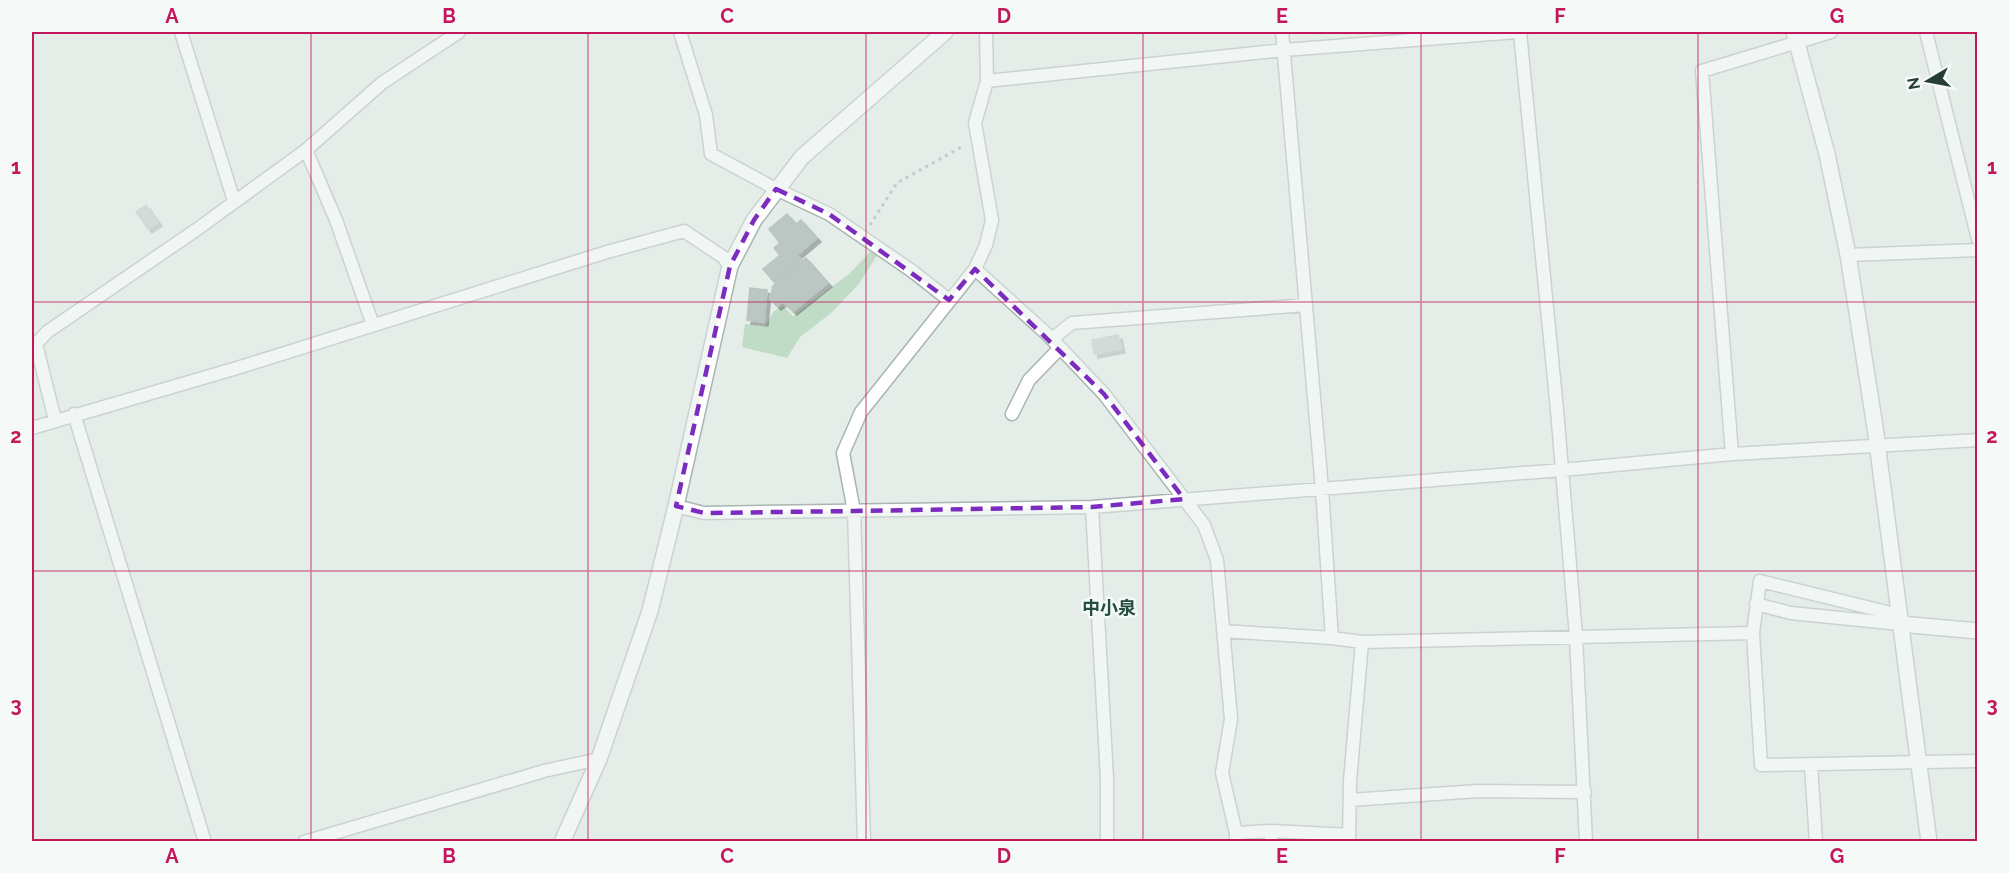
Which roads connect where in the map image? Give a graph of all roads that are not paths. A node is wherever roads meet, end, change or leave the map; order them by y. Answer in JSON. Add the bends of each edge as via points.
{"nodes":[{"id":1,"x":181,"y":32,"type":"edge"},
{"id":2,"x":459,"y":32,"type":"edge"},
{"id":3,"x":680,"y":32,"type":"edge"},
{"id":4,"x":945,"y":32,"type":"edge"},
{"id":5,"x":987,"y":32,"type":"edge"},
{"id":6,"x":1282,"y":32,"type":"edge"},
{"id":7,"x":1519,"y":32,"type":"edge"},
{"id":8,"x":1831,"y":32,"type":"edge"},
{"id":9,"x":1926,"y":32,"type":"edge"},
{"id":10,"x":1796,"y":36,"type":"edge"},
{"id":11,"x":1284,"y":50,"type":"junction"},
{"id":12,"x":987,"y":81,"type":"junction"},
{"id":13,"x":306,"y":150,"type":"junction"},
{"id":14,"x":776,"y":189,"type":"junction"},
{"id":15,"x":234,"y":201,"type":"junction"},
{"id":16,"x":1977,"y":239,"type":"edge"},
{"id":17,"x":1977,"y":250,"type":"edge"},
{"id":18,"x":1848,"y":255,"type":"junction"},
{"id":19,"x":730,"y":266,"type":"junction"},
{"id":20,"x":975,"y":269,"type":"junction"},
{"id":21,"x":949,"y":300,"type":"junction"},
{"id":22,"x":1306,"y":305,"type":"junction"},
{"id":23,"x":373,"y":325,"type":"junction"},
{"id":24,"x":1056,"y":344,"type":"junction"},
{"id":25,"x":74,"y":414,"type":"junction"},
{"id":26,"x":1012,"y":414,"type":"dead end"},
{"id":27,"x":55,"y":420,"type":"junction"},
{"id":28,"x":32,"y":428,"type":"edge"},
{"id":29,"x":1977,"y":440,"type":"edge"},
{"id":30,"x":1877,"y":445,"type":"junction"},
{"id":31,"x":1732,"y":454,"type":"junction"},
{"id":32,"x":1562,"y":470,"type":"junction"},
{"id":33,"x":1322,"y":489,"type":"junction"},
{"id":34,"x":1184,"y":499,"type":"junction"},
{"id":35,"x":676,"y":506,"type":"junction"},
{"id":36,"x":1092,"y":507,"type":"junction"},
{"id":37,"x":854,"y":511,"type":"junction"},
{"id":38,"x":1756,"y":604,"type":"junction"},
{"id":39,"x":1899,"y":620,"type":"junction"},
{"id":40,"x":1223,"y":631,"type":"junction"},
{"id":41,"x":1977,"y":631,"type":"edge"},
{"id":42,"x":1753,"y":633,"type":"junction"},
{"id":43,"x":1576,"y":636,"type":"junction"},
{"id":44,"x":1332,"y":638,"type":"junction"},
{"id":45,"x":1362,"y":642,"type":"junction"},
{"id":46,"x":599,"y":759,"type":"junction"},
{"id":47,"x":1977,"y":761,"type":"edge"},
{"id":48,"x":1918,"y":762,"type":"junction"},
{"id":49,"x":1810,"y":765,"type":"junction"},
{"id":50,"x":1585,"y":792,"type":"junction"},
{"id":51,"x":1350,"y":800,"type":"junction"},
{"id":52,"x":1271,"y":836,"type":"edge"},
{"id":53,"x":1236,"y":837,"type":"edge"},
{"id":54,"x":1349,"y":838,"type":"edge"},
{"id":55,"x":205,"y":842,"type":"edge"},
{"id":56,"x":304,"y":842,"type":"edge"},
{"id":57,"x":562,"y":842,"type":"edge"},
{"id":58,"x":864,"y":842,"type":"edge"},
{"id":59,"x":1107,"y":842,"type":"edge"},
{"id":60,"x":1586,"y":842,"type":"edge"},
{"id":61,"x":1816,"y":842,"type":"edge"},
{"id":62,"x":1929,"y":842,"type":"edge"}],
"edges":[{"from":1,"to":15,"type":"street"},
{"from":2,"to":13,"type":"street","via":[[382,84]]},
{"from":3,"to":14,"type":"street","via":[[706,115],[711,154]]},
{"from":4,"to":14,"type":"street","via":[[802,157]]},
{"from":5,"to":12,"type":"street"},
{"from":6,"to":11,"type":"street"},
{"from":7,"to":11,"type":"street"},
{"from":7,"to":32,"type":"street"},
{"from":8,"to":10,"type":"street"},
{"from":9,"to":16,"type":"street"},
{"from":10,"to":18,"type":"street"},
{"from":10,"to":31,"type":"street","via":[[1702,71]]},
{"from":11,"to":12,"type":"street"},
{"from":11,"to":22,"type":"street"},
{"from":12,"to":20,"type":"street","via":[[975,123],[992,220]]},
{"from":13,"to":15,"type":"street"},
{"from":13,"to":23,"type":"street"},
{"from":14,"to":19,"type":"street"},
{"from":14,"to":21,"type":"street","via":[[829,214]]},
{"from":15,"to":27,"type":"street","via":[[47,332],[36,344]]},
{"from":17,"to":18,"type":"street"},
{"from":18,"to":30,"type":"street"},
{"from":19,"to":23,"type":"street","via":[[684,231]]},
{"from":19,"to":35,"type":"street"},
{"from":20,"to":21,"type":"street"},
{"from":20,"to":24,"type":"street"},
{"from":21,"to":37,"type":"street","via":[[861,412],[843,453]]},
{"from":22,"to":24,"type":"street","via":[[1072,323]]},
{"from":22,"to":33,"type":"street"},
{"from":23,"to":25,"type":"street"},
{"from":24,"to":26,"type":"street","via":[[1029,380]]},
{"from":24,"to":34,"type":"street","via":[[1104,394]]},
{"from":25,"to":27,"type":"street"},
{"from":25,"to":55,"type":"street"},
{"from":27,"to":28,"type":"street"},
{"from":29,"to":30,"type":"street"},
{"from":30,"to":31,"type":"street"},
{"from":30,"to":39,"type":"street"},
{"from":31,"to":32,"type":"street"},
{"from":32,"to":33,"type":"street"},
{"from":32,"to":43,"type":"street"},
{"from":33,"to":34,"type":"street"},
{"from":33,"to":44,"type":"street"},
{"from":34,"to":36,"type":"street"},
{"from":34,"to":40,"type":"street","via":[[1204,525],[1217,560]]},
{"from":35,"to":37,"type":"street","via":[[704,513]]},
{"from":35,"to":46,"type":"street","via":[[650,611]]},
{"from":36,"to":37,"type":"street"},
{"from":36,"to":59,"type":"street"},
{"from":37,"to":58,"type":"street"},
{"from":38,"to":39,"type":"street","via":[[1791,613]]},
{"from":38,"to":39,"type":"street","via":[[1760,581]]},
{"from":38,"to":42,"type":"street"},
{"from":39,"to":41,"type":"street","via":[[1935,629]]},
{"from":39,"to":48,"type":"street"},
{"from":40,"to":44,"type":"street"},
{"from":40,"to":53,"type":"street","via":[[1232,719],[1222,773]]},
{"from":42,"to":43,"type":"street"},
{"from":42,"to":49,"type":"street","via":[[1761,765]]},
{"from":43,"to":45,"type":"street"},
{"from":43,"to":50,"type":"street"},
{"from":44,"to":45,"type":"street"},
{"from":45,"to":51,"type":"street"},
{"from":46,"to":56,"type":"street","via":[[544,771]]},
{"from":46,"to":57,"type":"street"},
{"from":47,"to":48,"type":"street"},
{"from":48,"to":49,"type":"street"},
{"from":48,"to":62,"type":"street"},
{"from":49,"to":61,"type":"street"},
{"from":50,"to":51,"type":"street","via":[[1478,791]]},
{"from":50,"to":60,"type":"street"},
{"from":51,"to":54,"type":"street"},
{"from":52,"to":53,"type":"street"},
{"from":52,"to":54,"type":"street"}]}
